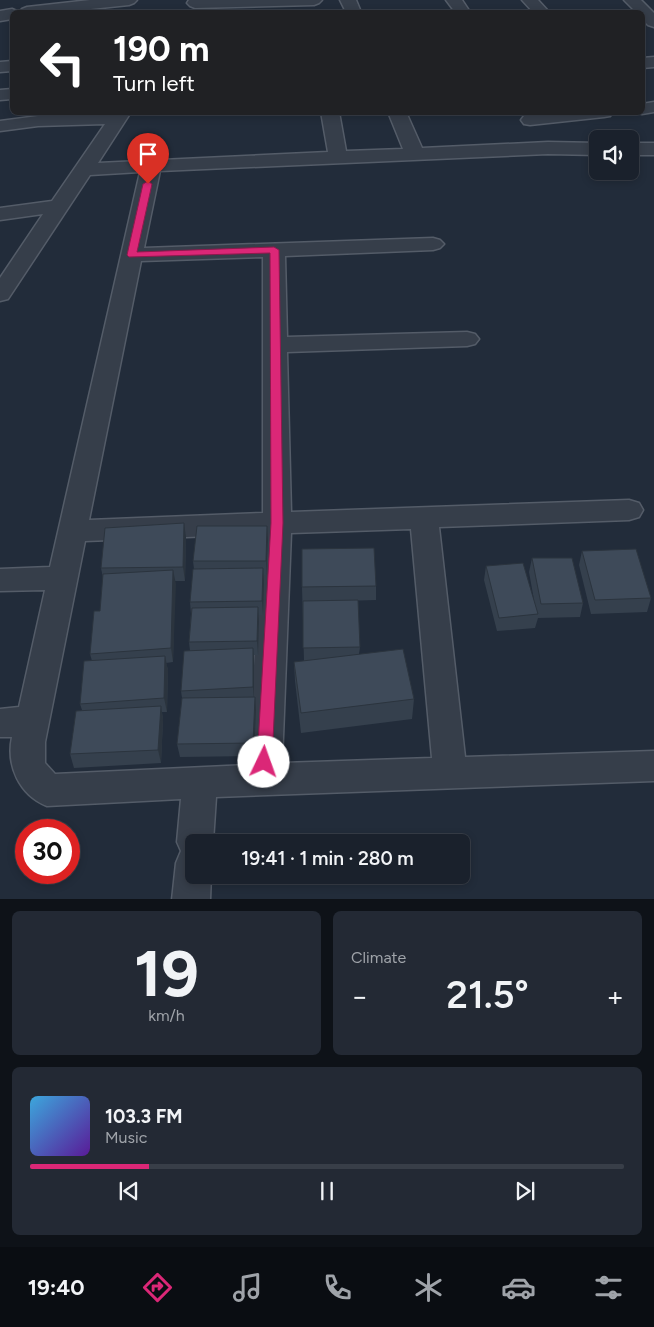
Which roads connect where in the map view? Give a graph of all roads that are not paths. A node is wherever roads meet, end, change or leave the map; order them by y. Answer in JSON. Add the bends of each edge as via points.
{"nodes":[{"id":1,"x":129,"y":0,"type":"edge"},
{"id":2,"x":314,"y":0,"type":"edge"},
{"id":3,"x":530,"y":0,"type":"edge"},
{"id":4,"x":632,"y":0,"type":"edge"},
{"id":5,"x":194,"y":5,"type":"edge"},
{"id":6,"x":43,"y":10,"type":"edge"},
{"id":7,"x":539,"y":10,"type":"edge"},
{"id":8,"x":642,"y":10,"type":"edge"},
{"id":9,"x":645,"y":13,"type":"edge"},
{"id":10,"x":654,"y":22,"type":"edge"},
{"id":11,"x":120,"y":115,"type":"edge"},
{"id":12,"x":331,"y":115,"type":"edge"},
{"id":13,"x":398,"y":115,"type":"edge"},
{"id":14,"x":547,"y":115,"type":"edge"},
{"id":15,"x":528,"y":116,"type":"edge"},
{"id":16,"x":0,"y":126,"type":"edge"},
{"id":17,"x":548,"y":148,"type":"junction"},
{"id":18,"x":589,"y":149,"type":"edge"},
{"id":19,"x":639,"y":149,"type":"edge"},
{"id":20,"x":654,"y":149,"type":"edge"},
{"id":21,"x":415,"y":154,"type":"junction"},
{"id":22,"x":338,"y":158,"type":"junction"},
{"id":23,"x":151,"y":166,"type":"junction"},
{"id":24,"x":84,"y":169,"type":"junction"},
{"id":25,"x":59,"y":206,"type":"junction"},
{"id":26,"x":0,"y":214,"type":"edge"},
{"id":27,"x":433,"y":244,"type":"dead end"},
{"id":28,"x":274,"y":250,"type":"junction"},
{"id":29,"x":132,"y":255,"type":"junction"},
{"id":30,"x":0,"y":294,"type":"edge"},
{"id":31,"x":467,"y":339,"type":"dead end"},
{"id":32,"x":275,"y":344,"type":"junction"},
{"id":33,"x":629,"y":510,"type":"dead end"},
{"id":34,"x":424,"y":518,"type":"junction"},
{"id":35,"x":277,"y":523,"type":"junction"},
{"id":36,"x":72,"y":531,"type":"junction"},
{"id":37,"x":62,"y":578,"type":"junction"},
{"id":38,"x":0,"y":580,"type":"edge"},
{"id":39,"x":32,"y":720,"type":"junction"},
{"id":40,"x":0,"y":723,"type":"edge"},
{"id":41,"x":654,"y":766,"type":"edge"},
{"id":42,"x":450,"y":773,"type":"junction"},
{"id":43,"x":264,"y":780,"type":"junction"},
{"id":44,"x":200,"y":782,"type":"junction"},
{"id":45,"x":196,"y":834,"type":"edge"},
{"id":46,"x":192,"y":884,"type":"edge"},
{"id":47,"x":191,"y":899,"type":"edge"}],
"edges":[{"from":1,"to":6,"type":"street"},
{"from":2,"to":5,"type":"street"},
{"from":3,"to":7,"type":"street"},
{"from":4,"to":8,"type":"street"},
{"from":9,"to":10,"type":"street"},
{"from":11,"to":16,"type":"street"},
{"from":11,"to":24,"type":"street"},
{"from":12,"to":22,"type":"street"},
{"from":13,"to":21,"type":"street"},
{"from":14,"to":15,"type":"street"},
{"from":15,"to":17,"type":"street"},
{"from":17,"to":18,"type":"street"},
{"from":17,"to":21,"type":"street"},
{"from":19,"to":20,"type":"street"},
{"from":21,"to":22,"type":"street"},
{"from":22,"to":23,"type":"street"},
{"from":23,"to":24,"type":"street"},
{"from":23,"to":29,"type":"street"},
{"from":24,"to":25,"type":"street"},
{"from":25,"to":26,"type":"street"},
{"from":25,"to":30,"type":"street"},
{"from":27,"to":28,"type":"street"},
{"from":28,"to":29,"type":"street"},
{"from":28,"to":32,"type":"street"},
{"from":29,"to":36,"type":"street"},
{"from":31,"to":32,"type":"street"},
{"from":32,"to":35,"type":"street"},
{"from":33,"to":34,"type":"street"},
{"from":34,"to":35,"type":"street"},
{"from":34,"to":42,"type":"street"},
{"from":35,"to":36,"type":"street"},
{"from":35,"to":43,"type":"street"},
{"from":36,"to":37,"type":"street"},
{"from":37,"to":38,"type":"street"},
{"from":37,"to":39,"type":"street"},
{"from":39,"to":40,"type":"street"},
{"from":39,"to":44,"type":"street","via":[[26,762],[35,779],[47,790]]},
{"from":41,"to":42,"type":"street"},
{"from":42,"to":43,"type":"street"},
{"from":43,"to":44,"type":"street"},
{"from":44,"to":45,"type":"street"},
{"from":46,"to":47,"type":"street"}]}
